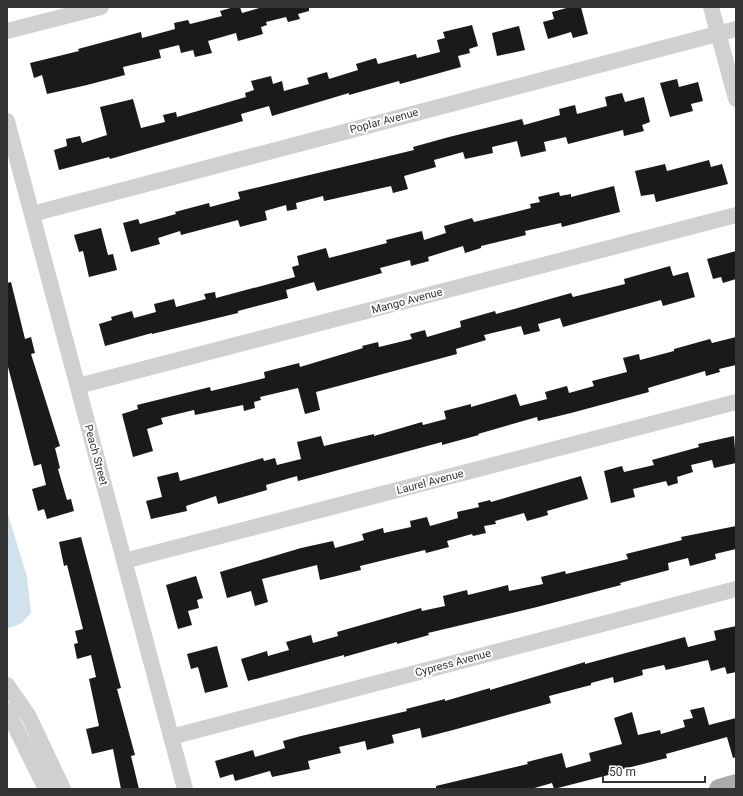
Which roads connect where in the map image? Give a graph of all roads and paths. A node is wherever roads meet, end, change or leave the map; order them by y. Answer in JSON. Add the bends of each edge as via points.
{"nodes":[{"id":1,"x":101,"y":7,"type":"edge"},
{"id":2,"x":711,"y":7,"type":"edge"},
{"id":3,"x":736,"y":28,"type":"edge"},
{"id":4,"x":7,"y":32,"type":"edge"},
{"id":5,"x":718,"y":33,"type":"junction"},
{"id":6,"x":736,"y":99,"type":"edge"},
{"id":7,"x":7,"y":121,"type":"edge"},
{"id":8,"x":32,"y":214,"type":"junction"},
{"id":9,"x":736,"y":215,"type":"edge"},
{"id":10,"x":78,"y":386,"type":"junction"},
{"id":11,"x":736,"y":402,"type":"edge"},
{"id":12,"x":124,"y":561,"type":"junction"},
{"id":13,"x":736,"y":589,"type":"edge"},
{"id":14,"x":7,"y":684,"type":"edge"},
{"id":15,"x":7,"y":710,"type":"edge"},
{"id":16,"x":171,"y":737,"type":"junction"},
{"id":17,"x":736,"y":784,"type":"edge"},
{"id":18,"x":46,"y":789,"type":"edge"},
{"id":19,"x":63,"y":789,"type":"edge"},
{"id":20,"x":184,"y":789,"type":"edge"},
{"id":21,"x":719,"y":789,"type":"edge"}],
"edges":[{"from":1,"to":4,"type":"street"},
{"from":2,"to":5,"type":"street"},
{"from":3,"to":5,"type":"street","name":"Poplar Avenue"},
{"from":5,"to":6,"type":"street"},
{"from":5,"to":8,"type":"street","name":"Poplar Avenue"},
{"from":7,"to":8,"type":"street","name":"Peach Street"},
{"from":8,"to":10,"type":"street","name":"Peach Street"},
{"from":9,"to":10,"type":"street","name":"Mango Avenue"},
{"from":10,"to":12,"type":"street","name":"Peach Street"},
{"from":11,"to":12,"type":"street","name":"Laurel Avenue"},
{"from":12,"to":16,"type":"street","name":"Peach Street"},
{"from":13,"to":16,"type":"street","name":"Cypress Avenue"},
{"from":14,"to":19,"type":"street","via":[[28,715]]},
{"from":15,"to":18,"type":"street"},
{"from":16,"to":20,"type":"street","name":"Peach Street"},
{"from":17,"to":21,"type":"main road"}]}
